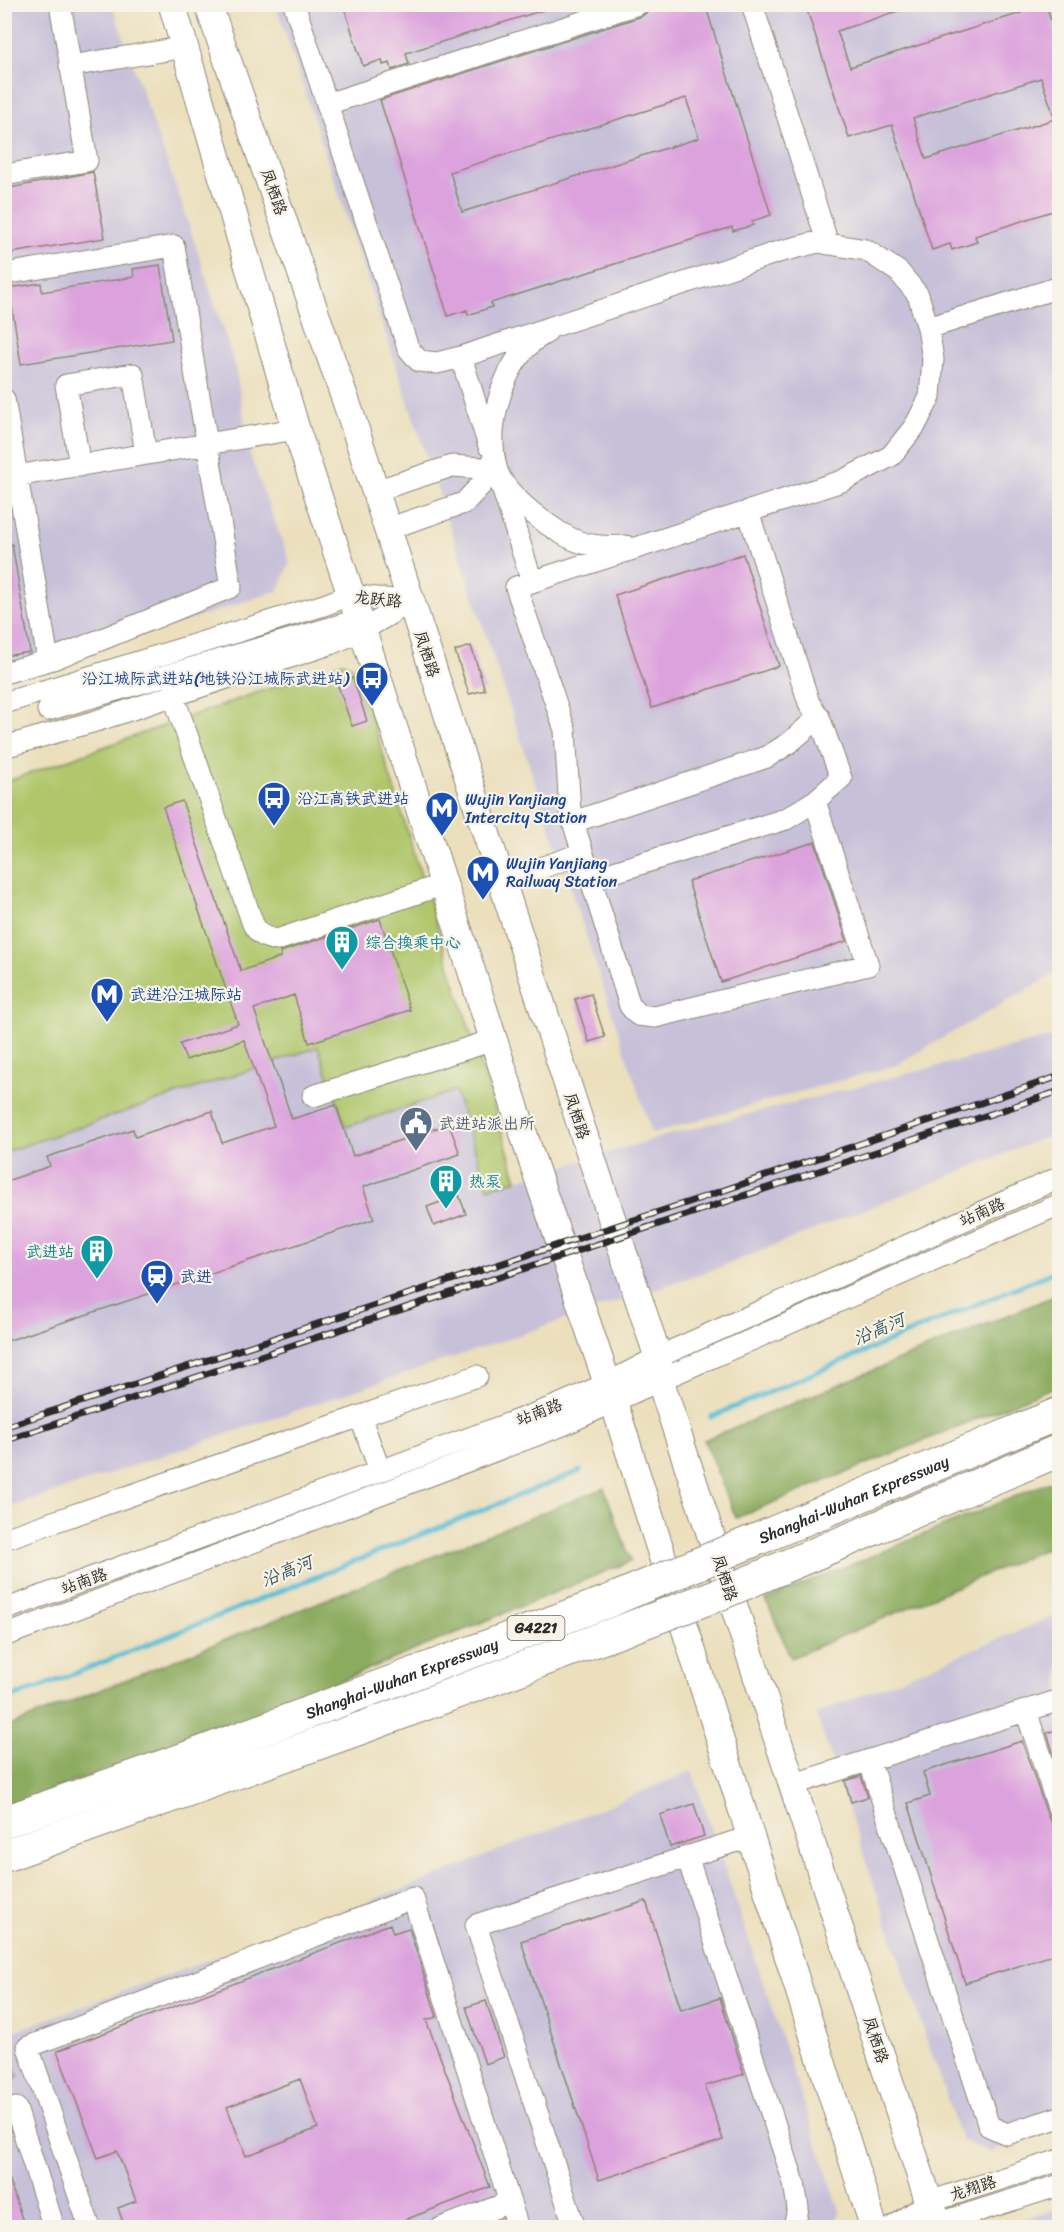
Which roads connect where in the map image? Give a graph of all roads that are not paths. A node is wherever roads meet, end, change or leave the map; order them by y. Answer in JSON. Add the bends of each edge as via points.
{"nodes":[{"id":1,"x":60,"y":4,"type":"edge"},
{"id":2,"x":172,"y":4,"type":"edge"},
{"id":3,"x":208,"y":4,"type":"edge"},
{"id":4,"x":294,"y":4,"type":"edge"},
{"id":5,"x":638,"y":4,"type":"edge"},
{"id":6,"x":752,"y":4,"type":"edge"},
{"id":7,"x":186,"y":47,"type":"junction"},
{"id":8,"x":70,"y":66,"type":"junction"},
{"id":9,"x":327,"y":104,"type":"junction"},
{"id":10,"x":4,"y":175,"type":"edge"},
{"id":11,"x":828,"y":244,"type":"junction"},
{"id":12,"x":4,"y":274,"type":"edge"},
{"id":13,"x":1059,"y":286,"type":"edge"},
{"id":14,"x":559,"y":324,"type":"junction"},
{"id":15,"x":928,"y":328,"type":"junction"},
{"id":16,"x":461,"y":357,"type":"junction"},
{"id":17,"x":4,"y":399,"type":"edge"},
{"id":18,"x":296,"y":429,"type":"junction"},
{"id":19,"x":207,"y":444,"type":"junction"},
{"id":20,"x":146,"y":454,"type":"junction"},
{"id":21,"x":80,"y":465,"type":"junction"},
{"id":22,"x":496,"y":469,"type":"junction"},
{"id":23,"x":11,"y":477,"type":"edge"},
{"id":24,"x":375,"y":491,"type":"junction"},
{"id":25,"x":748,"y":512,"type":"junction"},
{"id":26,"x":387,"y":529,"type":"junction"},
{"id":27,"x":647,"y":545,"type":"junction"},
{"id":28,"x":532,"y":582,"type":"junction"},
{"id":29,"x":410,"y":602,"type":"junction"},
{"id":30,"x":357,"y":615,"type":"junction"},
{"id":31,"x":48,"y":660,"type":"junction"},
{"id":32,"x":4,"y":673,"type":"edge"},
{"id":33,"x":173,"y":695,"type":"junction"},
{"id":34,"x":4,"y":703,"type":"edge"},
{"id":35,"x":48,"y":710,"type":"dead end"},
{"id":36,"x":819,"y":717,"type":"junction"},
{"id":37,"x":4,"y":747,"type":"edge"},
{"id":38,"x":815,"y":801,"type":"junction"},
{"id":39,"x":573,"y":822,"type":"junction"},
{"id":40,"x":583,"y":853,"type":"junction"},
{"id":41,"x":591,"y":879,"type":"junction"},
{"id":42,"x":501,"y":882,"type":"junction"},
{"id":43,"x":444,"y":884,"type":"junction"},
{"id":44,"x":494,"y":1040,"type":"junction"},
{"id":45,"x":313,"y":1096,"type":"dead end"},
{"id":46,"x":1059,"y":1177,"type":"edge"},
{"id":47,"x":1059,"y":1204,"type":"edge"},
{"id":48,"x":659,"y":1368,"type":"junction"},
{"id":49,"x":477,"y":1376,"type":"dead end"},
{"id":50,"x":610,"y":1394,"type":"junction"},
{"id":51,"x":1059,"y":1413,"type":"edge"},
{"id":52,"x":360,"y":1416,"type":"junction"},
{"id":53,"x":1059,"y":1450,"type":"edge"},
{"id":54,"x":380,"y":1471,"type":"junction"},
{"id":55,"x":4,"y":1539,"type":"edge"},
{"id":56,"x":4,"y":1610,"type":"edge"},
{"id":57,"x":4,"y":1636,"type":"edge"},
{"id":58,"x":1059,"y":1700,"type":"edge"},
{"id":59,"x":1026,"y":1710,"type":"junction"},
{"id":60,"x":869,"y":1760,"type":"junction"},
{"id":61,"x":791,"y":1785,"type":"junction"},
{"id":62,"x":1059,"y":1813,"type":"edge"},
{"id":63,"x":4,"y":1822,"type":"edge"},
{"id":64,"x":749,"y":1837,"type":"junction"},
{"id":65,"x":4,"y":1856,"type":"edge"},
{"id":66,"x":687,"y":1856,"type":"junction"},
{"id":67,"x":4,"y":2112,"type":"edge"},
{"id":68,"x":1059,"y":2117,"type":"edge"},
{"id":69,"x":1059,"y":2160,"type":"edge"},
{"id":70,"x":1059,"y":2185,"type":"edge"},
{"id":71,"x":510,"y":2202,"type":"junction"},
{"id":72,"x":933,"y":2220,"type":"edge"},
{"id":73,"x":54,"y":2228,"type":"edge"},
{"id":74,"x":90,"y":2228,"type":"edge"},
{"id":75,"x":441,"y":2228,"type":"edge"},
{"id":76,"x":518,"y":2228,"type":"edge"},
{"id":77,"x":575,"y":2228,"type":"edge"},
{"id":78,"x":794,"y":2228,"type":"edge"},
{"id":79,"x":874,"y":2228,"type":"edge"},
{"id":80,"x":892,"y":2228,"type":"edge"}],
"edges":[{"from":1,"to":8,"type":"street"},
{"from":2,"to":7,"type":"main road"},
{"from":3,"to":24,"type":"main road","name":"凤栖路"},
{"from":4,"to":9,"type":"street"},
{"from":5,"to":9,"type":"street"},
{"from":6,"to":11,"type":"street"},
{"from":7,"to":8,"type":"street"},
{"from":7,"to":18,"type":"main road"},
{"from":8,"to":10,"type":"street","via":[[87,161]]},
{"from":9,"to":16,"type":"street","via":[[408,348],[419,361],[437,363]]},
{"from":11,"to":14,"type":"street","via":[[818,242],[778,252]]},
{"from":11,"to":15,"type":"street","via":[[866,250],[899,272],[918,295]]},
{"from":12,"to":19,"type":"street","via":[[174,246]]},
{"from":13,"to":15,"type":"street"},
{"from":14,"to":16,"type":"street"},
{"from":14,"to":22,"type":"street","via":[[531,344],[510,371],[496,408]]},
{"from":15,"to":25,"type":"street","via":[[933,359],[930,397],[915,426],[891,456],[842,481]]},
{"from":16,"to":22,"type":"street"},
{"from":17,"to":23,"type":"street"},
{"from":18,"to":19,"type":"street"},
{"from":18,"to":30,"type":"main road"},
{"from":19,"to":20,"type":"street"},
{"from":19,"to":31,"type":"street","via":[[231,587]]},
{"from":20,"to":21,"type":"street"},
{"from":20,"to":21,"type":"street","via":[[133,374],[66,385]]},
{"from":21,"to":23,"type":"street"},
{"from":22,"to":24,"type":"street","via":[[452,466]]},
{"from":22,"to":26,"type":"street","via":[[464,503]]},
{"from":22,"to":27,"type":"street","via":[[515,498],[542,522],[580,542],[610,548]]},
{"from":22,"to":28,"type":"street"},
{"from":23,"to":31,"type":"street"},
{"from":24,"to":26,"type":"main road","name":"凤栖路"},
{"from":25,"to":27,"type":"street"},
{"from":25,"to":36,"type":"street","via":[[809,703]]},
{"from":26,"to":29,"type":"main road","name":"凤栖路"},
{"from":27,"to":28,"type":"street"},
{"from":28,"to":39,"type":"street","via":[[516,587],[565,730]]},
{"from":29,"to":30,"type":"street","name":"龙跃路"},
{"from":29,"to":30,"type":"street","name":"龙跃路"},
{"from":29,"to":42,"type":"main road","name":"凤栖路"},
{"from":30,"to":33,"type":"street","name":"龙跃路","via":[[330,644]]},
{"from":30,"to":34,"type":"street","name":"龙跃路","via":[[324,605]]},
{"from":30,"to":35,"type":"street"},
{"from":30,"to":43,"type":"main road"},
{"from":31,"to":32,"type":"street"},
{"from":33,"to":37,"type":"street","name":"龙跃路"},
{"from":33,"to":43,"type":"street","via":[[253,924],[266,939],[278,940]]},
{"from":36,"to":38,"type":"street","via":[[841,778]]},
{"from":36,"to":39,"type":"street","via":[[767,757]]},
{"from":38,"to":41,"type":"street","via":[[786,819]]},
{"from":38,"to":41,"type":"street","via":[[868,965],[655,1017],[638,1015],[630,1006]]},
{"from":39,"to":40,"type":"street"},
{"from":40,"to":41,"type":"street"},
{"from":40,"to":42,"type":"street"},
{"from":42,"to":48,"type":"main road","name":"凤栖路"},
{"from":43,"to":44,"type":"main road"},
{"from":44,"to":45,"type":"street"},
{"from":44,"to":50,"type":"main road"},
{"from":46,"to":48,"type":"street","name":"站南路"},
{"from":47,"to":48,"type":"street","name":"站南路"},
{"from":48,"to":50,"type":"street","name":"站南路"},
{"from":48,"to":61,"type":"main road","name":"凤栖路"},
{"from":49,"to":52,"type":"street"},
{"from":50,"to":54,"type":"street","name":"站南路","via":[[556,1406]]},
{"from":50,"to":57,"type":"street","name":"站南路","via":[[562,1425]]},
{"from":50,"to":64,"type":"main road"},
{"from":51,"to":63,"type":"highway","name":"Shanghai-Wuhan Expressway","number":"G4221","bridge":true,"via":[[609,1601]]},
{"from":52,"to":54,"type":"street"},
{"from":52,"to":55,"type":"street"},
{"from":53,"to":65,"type":"highway","name":"Shanghai-Wuhan Expressway","number":"G4221","bridge":true,"via":[[720,1594]]},
{"from":54,"to":56,"type":"street","name":"站南路"},
{"from":58,"to":59,"type":"street"},
{"from":59,"to":60,"type":"street"},
{"from":59,"to":62,"type":"street"},
{"from":60,"to":61,"type":"street"},
{"from":60,"to":68,"type":"street","via":[[989,2126],[1007,2134]]},
{"from":61,"to":72,"type":"main road","name":"凤栖路"},
{"from":64,"to":66,"type":"street"},
{"from":64,"to":79,"type":"main road"},
{"from":66,"to":77,"type":"street","via":[[477,1925]]},
{"from":66,"to":78,"type":"street","via":[[794,2183],[798,2208]]},
{"from":67,"to":73,"type":"street","via":[[16,2108]]},
{"from":69,"to":72,"type":"street","name":"龙翔路"},
{"from":70,"to":72,"type":"street","name":"龙翔路"},
{"from":71,"to":74,"type":"street","via":[[413,1898],[28,2047]]},
{"from":71,"to":75,"type":"street"},
{"from":71,"to":76,"type":"street"},
{"from":72,"to":80,"type":"street","name":"龙翔路"}]}
